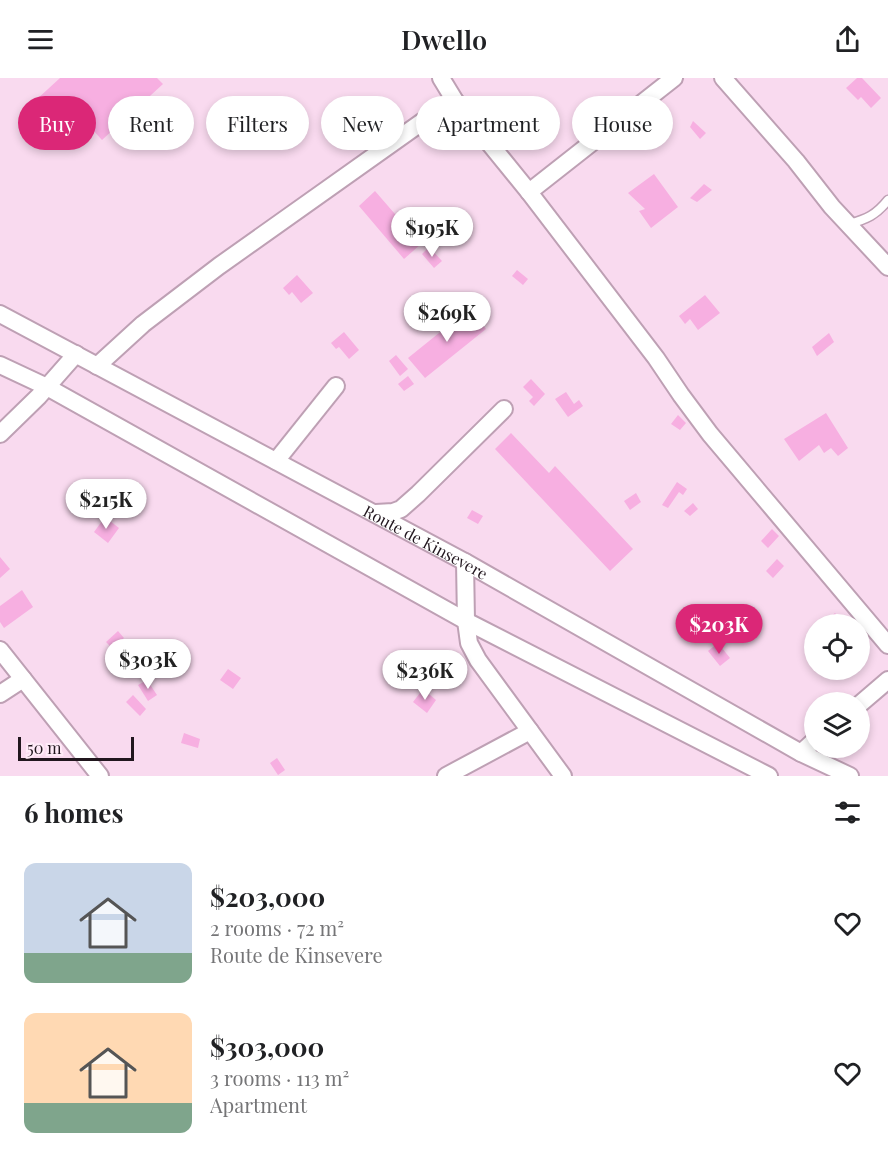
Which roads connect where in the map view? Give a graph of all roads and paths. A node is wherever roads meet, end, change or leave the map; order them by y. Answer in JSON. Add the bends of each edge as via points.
{"nodes":[{"id":1,"x":441,"y":78,"type":"edge"},
{"id":2,"x":674,"y":78,"type":"edge"},
{"id":3,"x":723,"y":78,"type":"edge"},
{"id":4,"x":452,"y":96,"type":"edge"},
{"id":5,"x":416,"y":127,"type":"edge"},
{"id":6,"x":495,"y":150,"type":"edge"},
{"id":7,"x":529,"y":192,"type":"junction"},
{"id":8,"x":888,"y":200,"type":"edge"},
{"id":9,"x":849,"y":224,"type":"junction"},
{"id":10,"x":888,"y":267,"type":"edge"},
{"id":11,"x":0,"y":314,"type":"edge"},
{"id":12,"x":76,"y":354,"type":"junction"},
{"id":13,"x":0,"y":366,"type":"edge"},
{"id":14,"x":97,"y":366,"type":"junction"},
{"id":15,"x":336,"y":386,"type":"dead end"},
{"id":16,"x":47,"y":387,"type":"junction"},
{"id":17,"x":504,"y":409,"type":"dead end"},
{"id":18,"x":0,"y":434,"type":"edge"},
{"id":19,"x":276,"y":461,"type":"junction"},
{"id":20,"x":376,"y":513,"type":"junction"},
{"id":21,"x":465,"y":562,"type":"junction"},
{"id":22,"x":466,"y":621,"type":"junction"},
{"id":23,"x":888,"y":645,"type":"edge"},
{"id":24,"x":0,"y":650,"type":"edge"},
{"id":25,"x":23,"y":679,"type":"junction"},
{"id":26,"x":888,"y":680,"type":"edge"},
{"id":27,"x":0,"y":694,"type":"edge"},
{"id":28,"x":870,"y":695,"type":"edge"},
{"id":29,"x":530,"y":731,"type":"junction"},
{"id":30,"x":804,"y":750,"type":"edge"},
{"id":31,"x":801,"y":753,"type":"junction"},
{"id":32,"x":100,"y":776,"type":"edge"},
{"id":33,"x":446,"y":776,"type":"edge"},
{"id":34,"x":563,"y":776,"type":"edge"},
{"id":35,"x":769,"y":776,"type":"edge"},
{"id":36,"x":850,"y":776,"type":"edge"}],
"edges":[{"from":1,"to":4,"type":"street"},
{"from":2,"to":7,"type":"street"},
{"from":3,"to":9,"type":"street"},
{"from":5,"to":14,"type":"street","via":[[219,266],[143,324]]},
{"from":6,"to":7,"type":"street"},
{"from":7,"to":23,"type":"street","via":[[717,442]]},
{"from":8,"to":9,"type":"lane","via":[[867,219]]},
{"from":9,"to":10,"type":"street"},
{"from":11,"to":12,"type":"street","name":"Route de Kinsevere"},
{"from":12,"to":14,"type":"street","name":"Route de Kinsevere"},
{"from":12,"to":16,"type":"street"},
{"from":13,"to":16,"type":"street"},
{"from":14,"to":19,"type":"street","name":"Route de Kinsevere"},
{"from":15,"to":19,"type":"street"},
{"from":16,"to":18,"type":"street"},
{"from":16,"to":22,"type":"street"},
{"from":17,"to":20,"type":"street","via":[[401,508]]},
{"from":19,"to":20,"type":"street","name":"Route de Kinsevere"},
{"from":20,"to":21,"type":"street","name":"Route de Kinsevere"},
{"from":21,"to":22,"type":"street"},
{"from":21,"to":31,"type":"street","name":"Route de Kinsevere"},
{"from":22,"to":29,"type":"street","via":[[469,643],[478,660]]},
{"from":22,"to":35,"type":"street"},
{"from":24,"to":25,"type":"street"},
{"from":25,"to":27,"type":"street"},
{"from":25,"to":32,"type":"street"},
{"from":26,"to":28,"type":"street"},
{"from":29,"to":33,"type":"street"},
{"from":29,"to":34,"type":"street"},
{"from":30,"to":31,"type":"street"},
{"from":31,"to":36,"type":"street","name":"Route de Kinsevere"}]}
